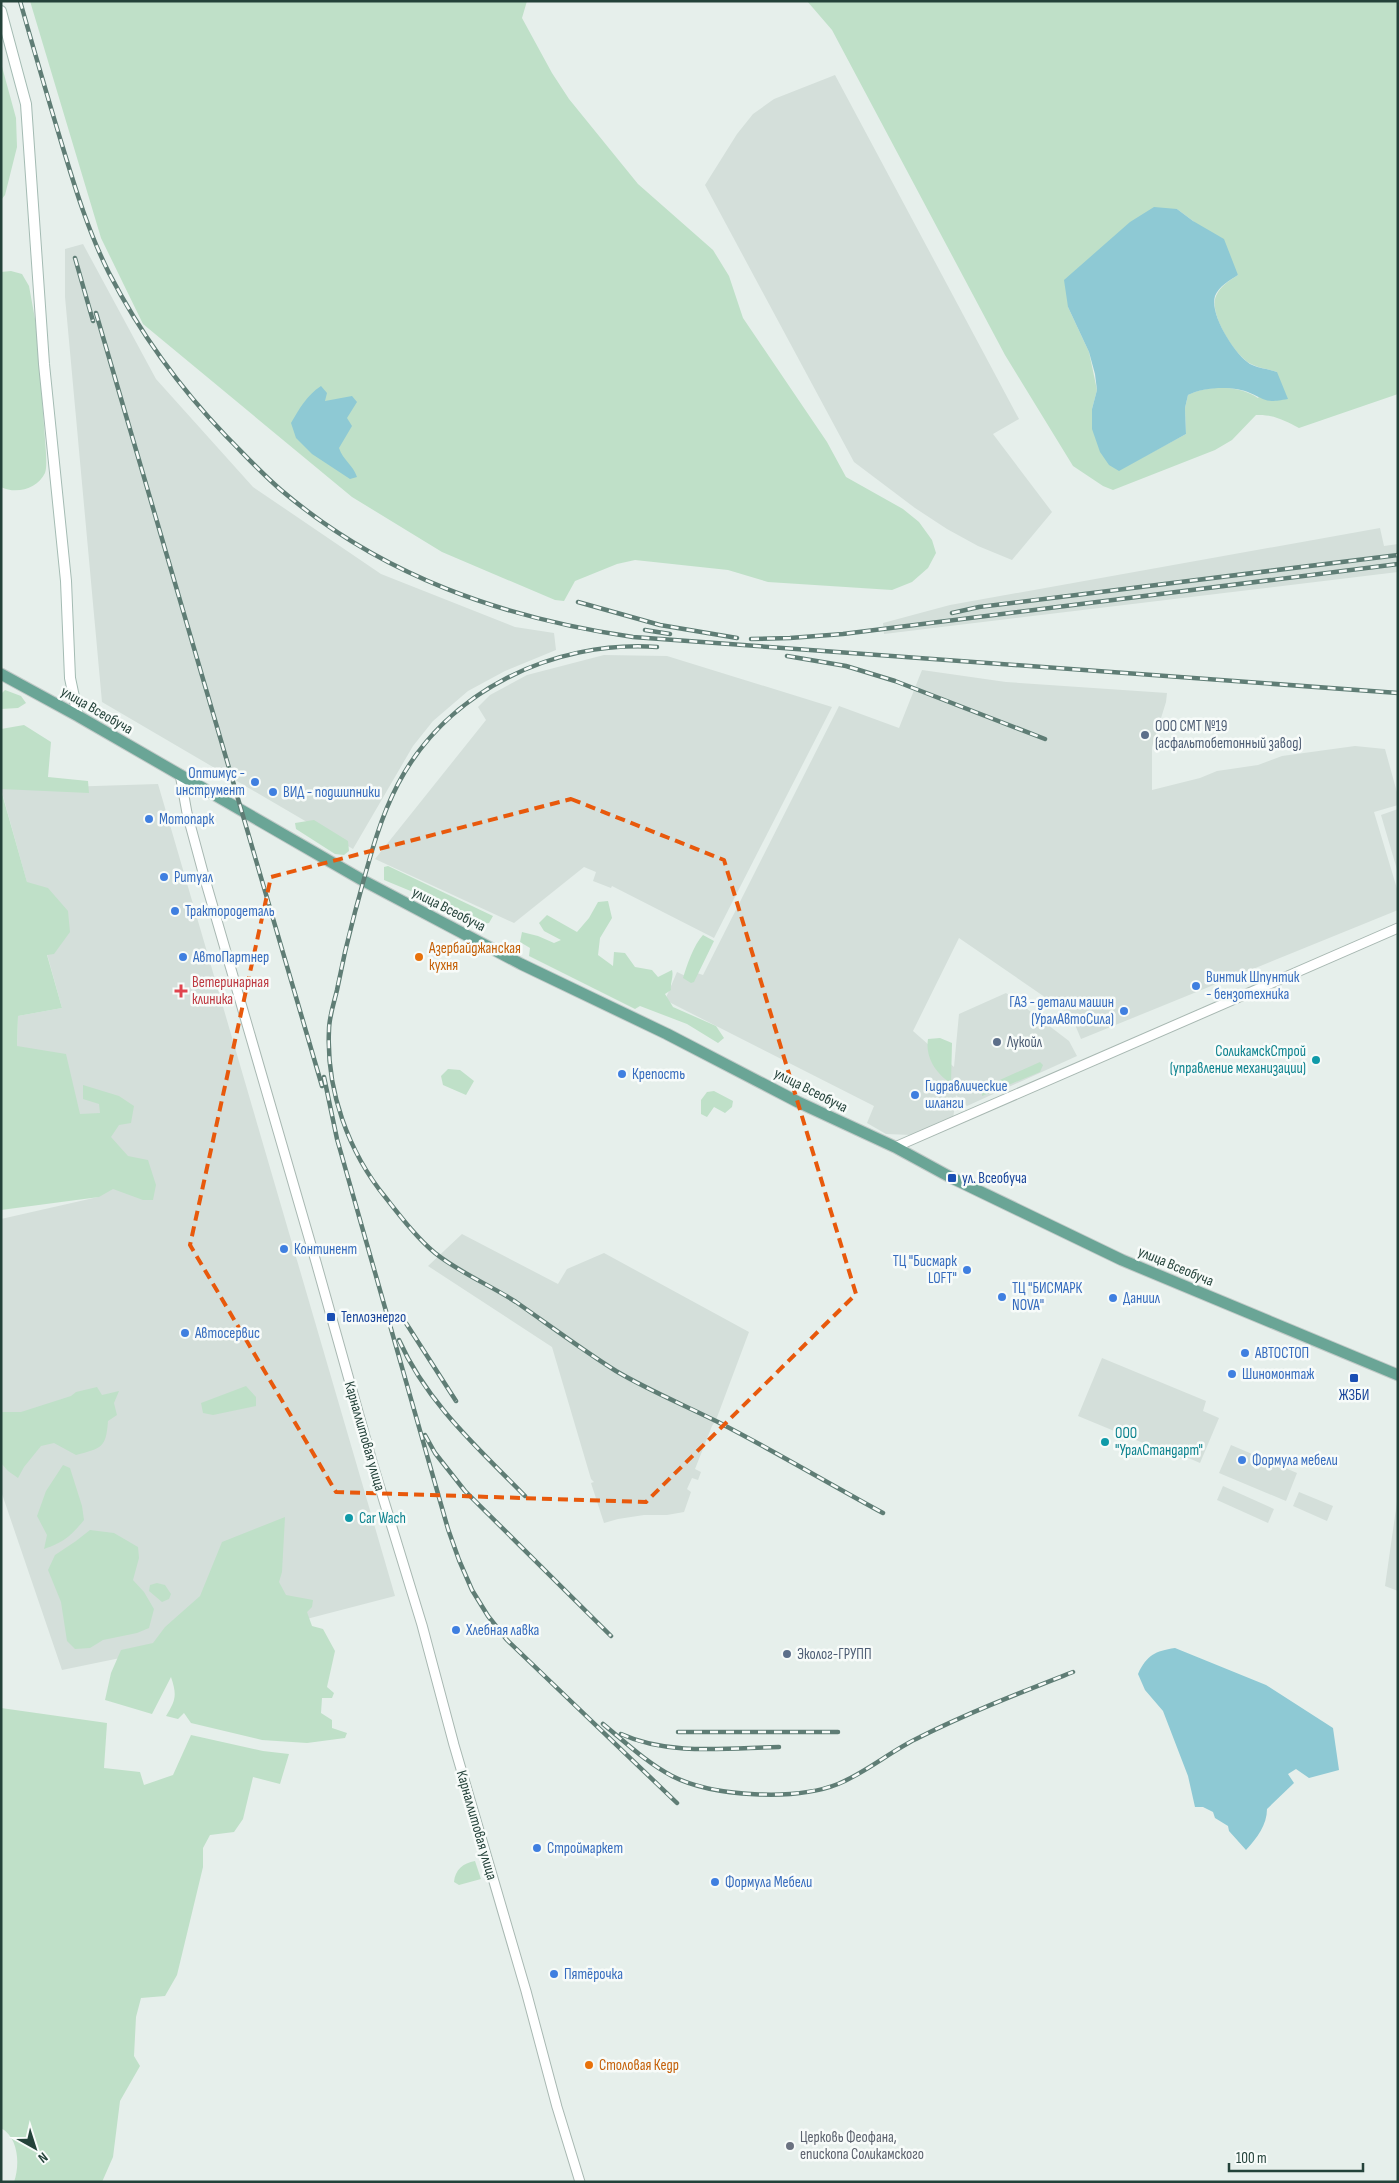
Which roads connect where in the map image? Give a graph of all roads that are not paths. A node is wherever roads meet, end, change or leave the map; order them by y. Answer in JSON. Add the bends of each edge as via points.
{"nodes":[{"id":1,"x":1,"y":11,"type":"edge"},
{"id":2,"x":1,"y":674,"type":"edge"},
{"id":3,"x":78,"y":716,"type":"junction"},
{"id":4,"x":180,"y":774,"type":"junction"},
{"id":5,"x":1398,"y":928,"type":"edge"},
{"id":6,"x":895,"y":1147,"type":"junction"},
{"id":7,"x":1398,"y":1375,"type":"edge"},
{"id":8,"x":580,"y":2182,"type":"edge"}],
"edges":[{"from":1,"to":3,"type":"main road","via":[[26,104],[44,364],[66,581],[70,678]]},
{"from":2,"to":3,"type":"main road","name":"улица Всеобуча"},
{"from":3,"to":4,"type":"main road","name":"улица Всеобуча"},
{"from":4,"to":6,"type":"main road","name":"улица Всеобуча","via":[[364,881],[521,964]]},
{"from":4,"to":8,"type":"street","name":"Карналлитовая улица","via":[[196,845]]},
{"from":5,"to":6,"type":"street"},
{"from":6,"to":7,"type":"main road","name":"улица Всеобуча","via":[[1122,1260]]}]}
